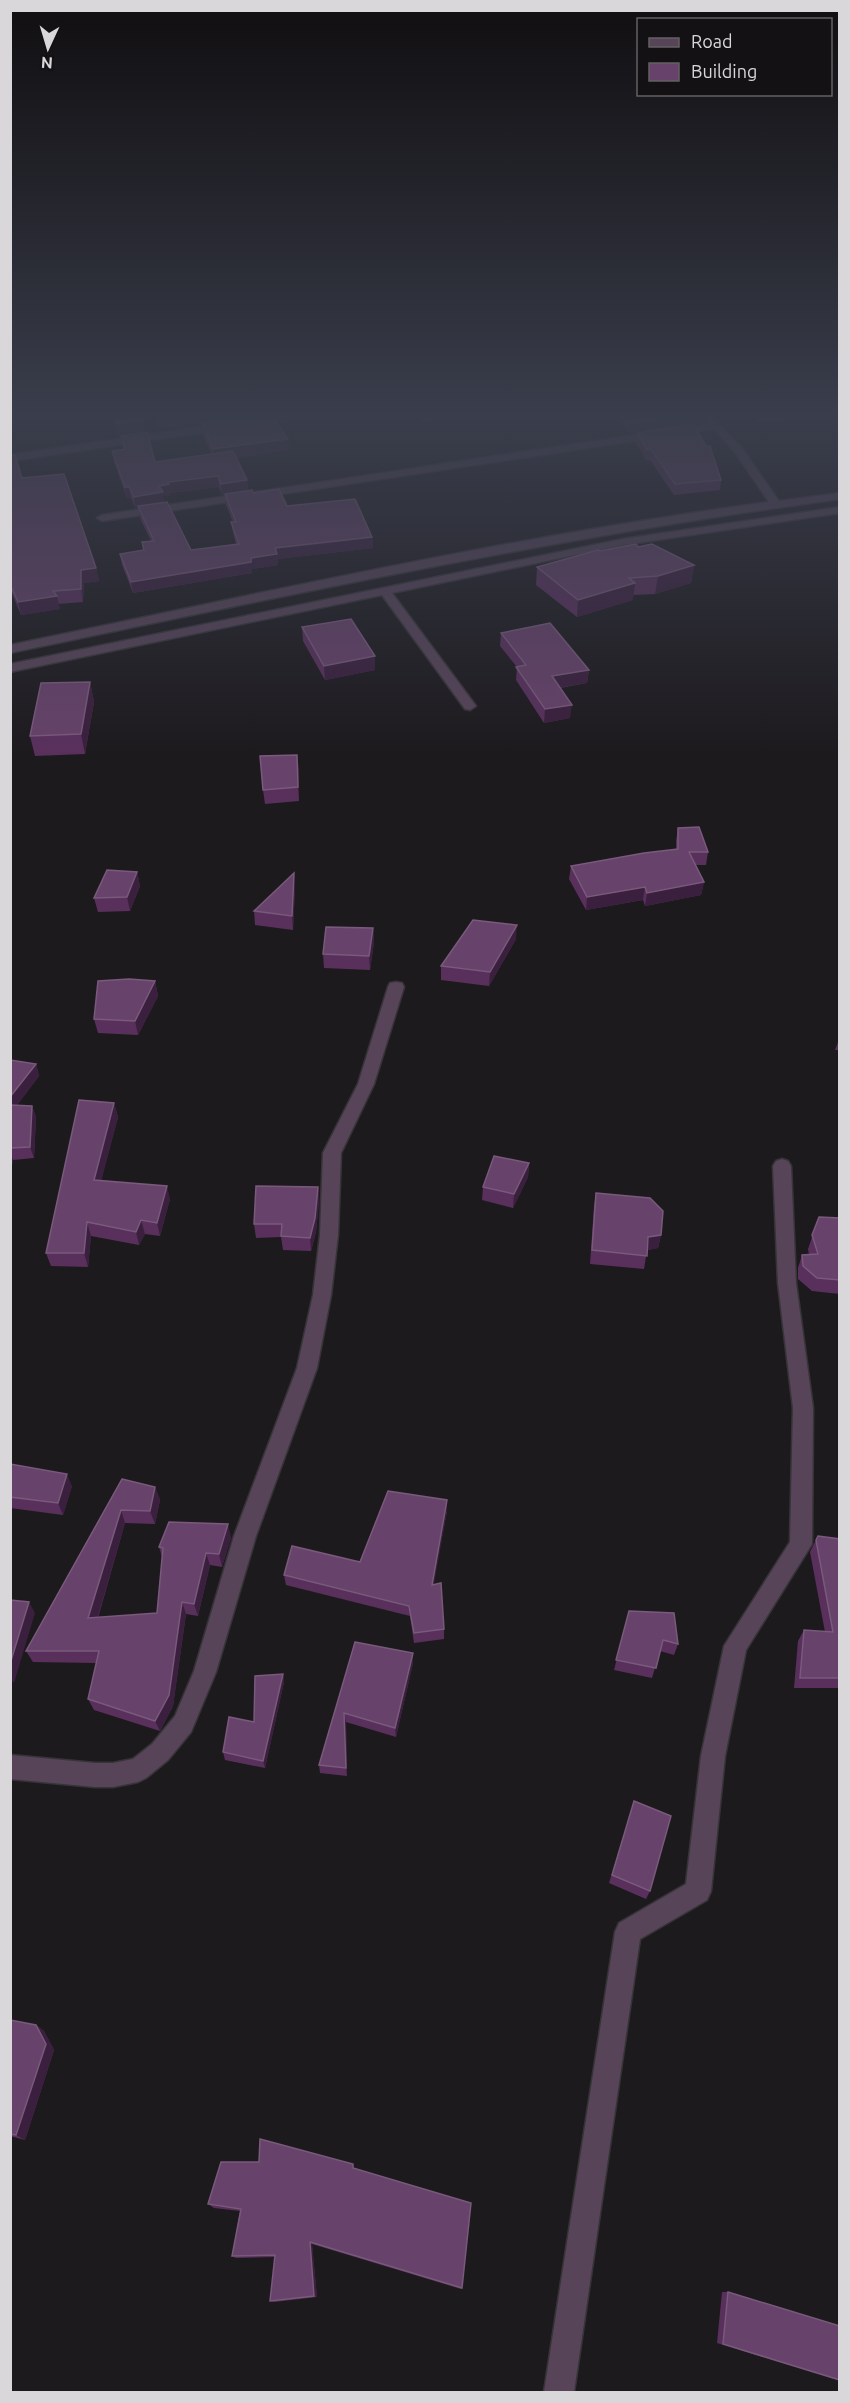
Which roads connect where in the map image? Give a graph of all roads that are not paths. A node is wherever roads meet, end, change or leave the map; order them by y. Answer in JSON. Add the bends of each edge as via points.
{"nodes":[{"id":1,"x":609,"y":530,"type":"edge"},
{"id":2,"x":703,"y":530,"type":"edge"},
{"id":3,"x":442,"y":561,"type":"junction"},
{"id":4,"x":453,"y":577,"type":"junction"},
{"id":5,"x":385,"y":591,"type":"junction"},
{"id":6,"x":10,"y":649,"type":"edge"},
{"id":7,"x":10,"y":668,"type":"edge"},
{"id":8,"x":470,"y":706,"type":"dead end"},
{"id":9,"x":396,"y":987,"type":"dead end"},
{"id":10,"x":782,"y":1166,"type":"dead end"},
{"id":11,"x":10,"y":1767,"type":"edge"},
{"id":12,"x":559,"y":2392,"type":"edge"}],
"edges":[{"from":1,"to":3,"type":"street"},
{"from":2,"to":4,"type":"street","via":[[623,542]]},
{"from":3,"to":4,"type":"street"},
{"from":3,"to":6,"type":"street"},
{"from":4,"to":5,"type":"street"},
{"from":5,"to":7,"type":"street"},
{"from":5,"to":8,"type":"street"},
{"from":9,"to":11,"type":"street","via":[[366,1084],[332,1153],[329,1235],[307,1368],[245,1536],[205,1672],[183,1724],[160,1752],[138,1770],[95,1775]]},
{"from":10,"to":12,"type":"street","via":[[787,1282],[803,1408],[801,1544],[735,1646],[713,1756],[698,1891],[628,1932]]}]}
